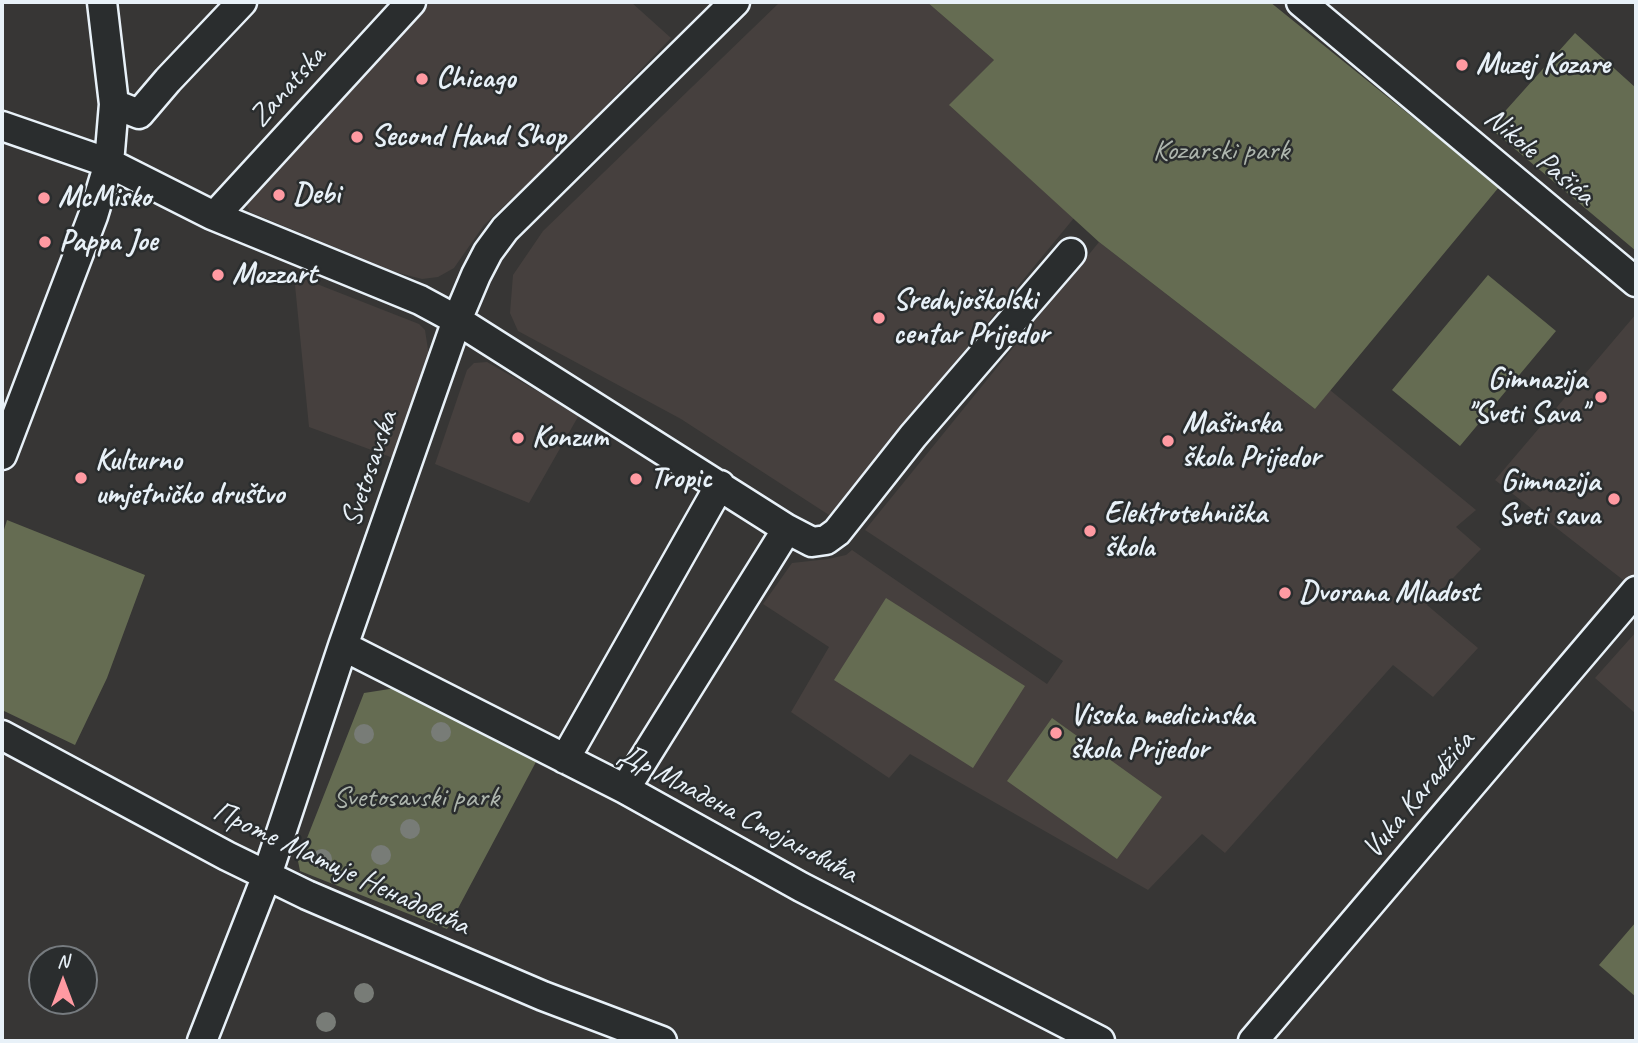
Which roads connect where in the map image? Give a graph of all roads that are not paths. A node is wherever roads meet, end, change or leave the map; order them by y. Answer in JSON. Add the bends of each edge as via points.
{"nodes":[{"id":1,"x":102,"y":2,"type":"edge"},
{"id":2,"x":242,"y":2,"type":"edge"},
{"id":3,"x":411,"y":2,"type":"edge"},
{"id":4,"x":735,"y":2,"type":"edge"},
{"id":5,"x":1301,"y":2,"type":"edge"},
{"id":6,"x":114,"y":103,"type":"junction"},
{"id":7,"x":2,"y":126,"type":"edge"},
{"id":8,"x":109,"y":163,"type":"junction"},
{"id":9,"x":212,"y":215,"type":"junction"},
{"id":10,"x":1071,"y":253,"type":"dead end"},
{"id":11,"x":1636,"y":282,"type":"edge"},
{"id":12,"x":457,"y":320,"type":"junction"},
{"id":13,"x":2,"y":455,"type":"edge"},
{"id":14,"x":720,"y":485,"type":"junction"},
{"id":15,"x":787,"y":529,"type":"junction"},
{"id":16,"x":1636,"y":591,"type":"edge"},
{"id":17,"x":343,"y":646,"type":"junction"},
{"id":18,"x":2,"y":736,"type":"edge"},
{"id":19,"x":565,"y":759,"type":"junction"},
{"id":20,"x":625,"y":789,"type":"junction"},
{"id":21,"x":267,"y":875,"type":"junction"},
{"id":22,"x":202,"y":1041,"type":"edge"},
{"id":23,"x":662,"y":1041,"type":"edge"},
{"id":24,"x":1100,"y":1041,"type":"edge"},
{"id":25,"x":1253,"y":1041,"type":"edge"}],
"edges":[{"from":1,"to":6,"type":"street"},
{"from":2,"to":6,"type":"street","via":[[139,114]]},
{"from":3,"to":9,"type":"street","name":"Zanatska"},
{"from":4,"to":12,"type":"street","name":"Svetosavska","via":[[505,229],[482,263]]},
{"from":5,"to":11,"type":"street","name":"Nikole Pašića"},
{"from":6,"to":8,"type":"street"},
{"from":7,"to":8,"type":"street"},
{"from":8,"to":9,"type":"street"},
{"from":8,"to":13,"type":"street"},
{"from":9,"to":12,"type":"street","via":[[421,300]]},
{"from":10,"to":15,"type":"street","via":[[837,532],[812,542]]},
{"from":12,"to":14,"type":"street"},
{"from":12,"to":17,"type":"street","name":"Svetosavska"},
{"from":14,"to":15,"type":"street"},
{"from":14,"to":19,"type":"street"},
{"from":15,"to":20,"type":"street"},
{"from":16,"to":25,"type":"street","name":"Vuka Karadžića"},
{"from":17,"to":19,"type":"street","name":"Др Младена Стојановића"},
{"from":17,"to":21,"type":"street","name":"Svetosavska"},
{"from":18,"to":21,"type":"street","name":"Проте Матије Ненадовића"},
{"from":19,"to":20,"type":"street","name":"Др Младена Стојановића"},
{"from":20,"to":24,"type":"street","name":"Др Младена Стојановића","via":[[801,887]]},
{"from":21,"to":22,"type":"street","name":"Svetosavska"},
{"from":21,"to":23,"type":"street","name":"Проте Матије Ненадовића","via":[[542,996]]}]}
